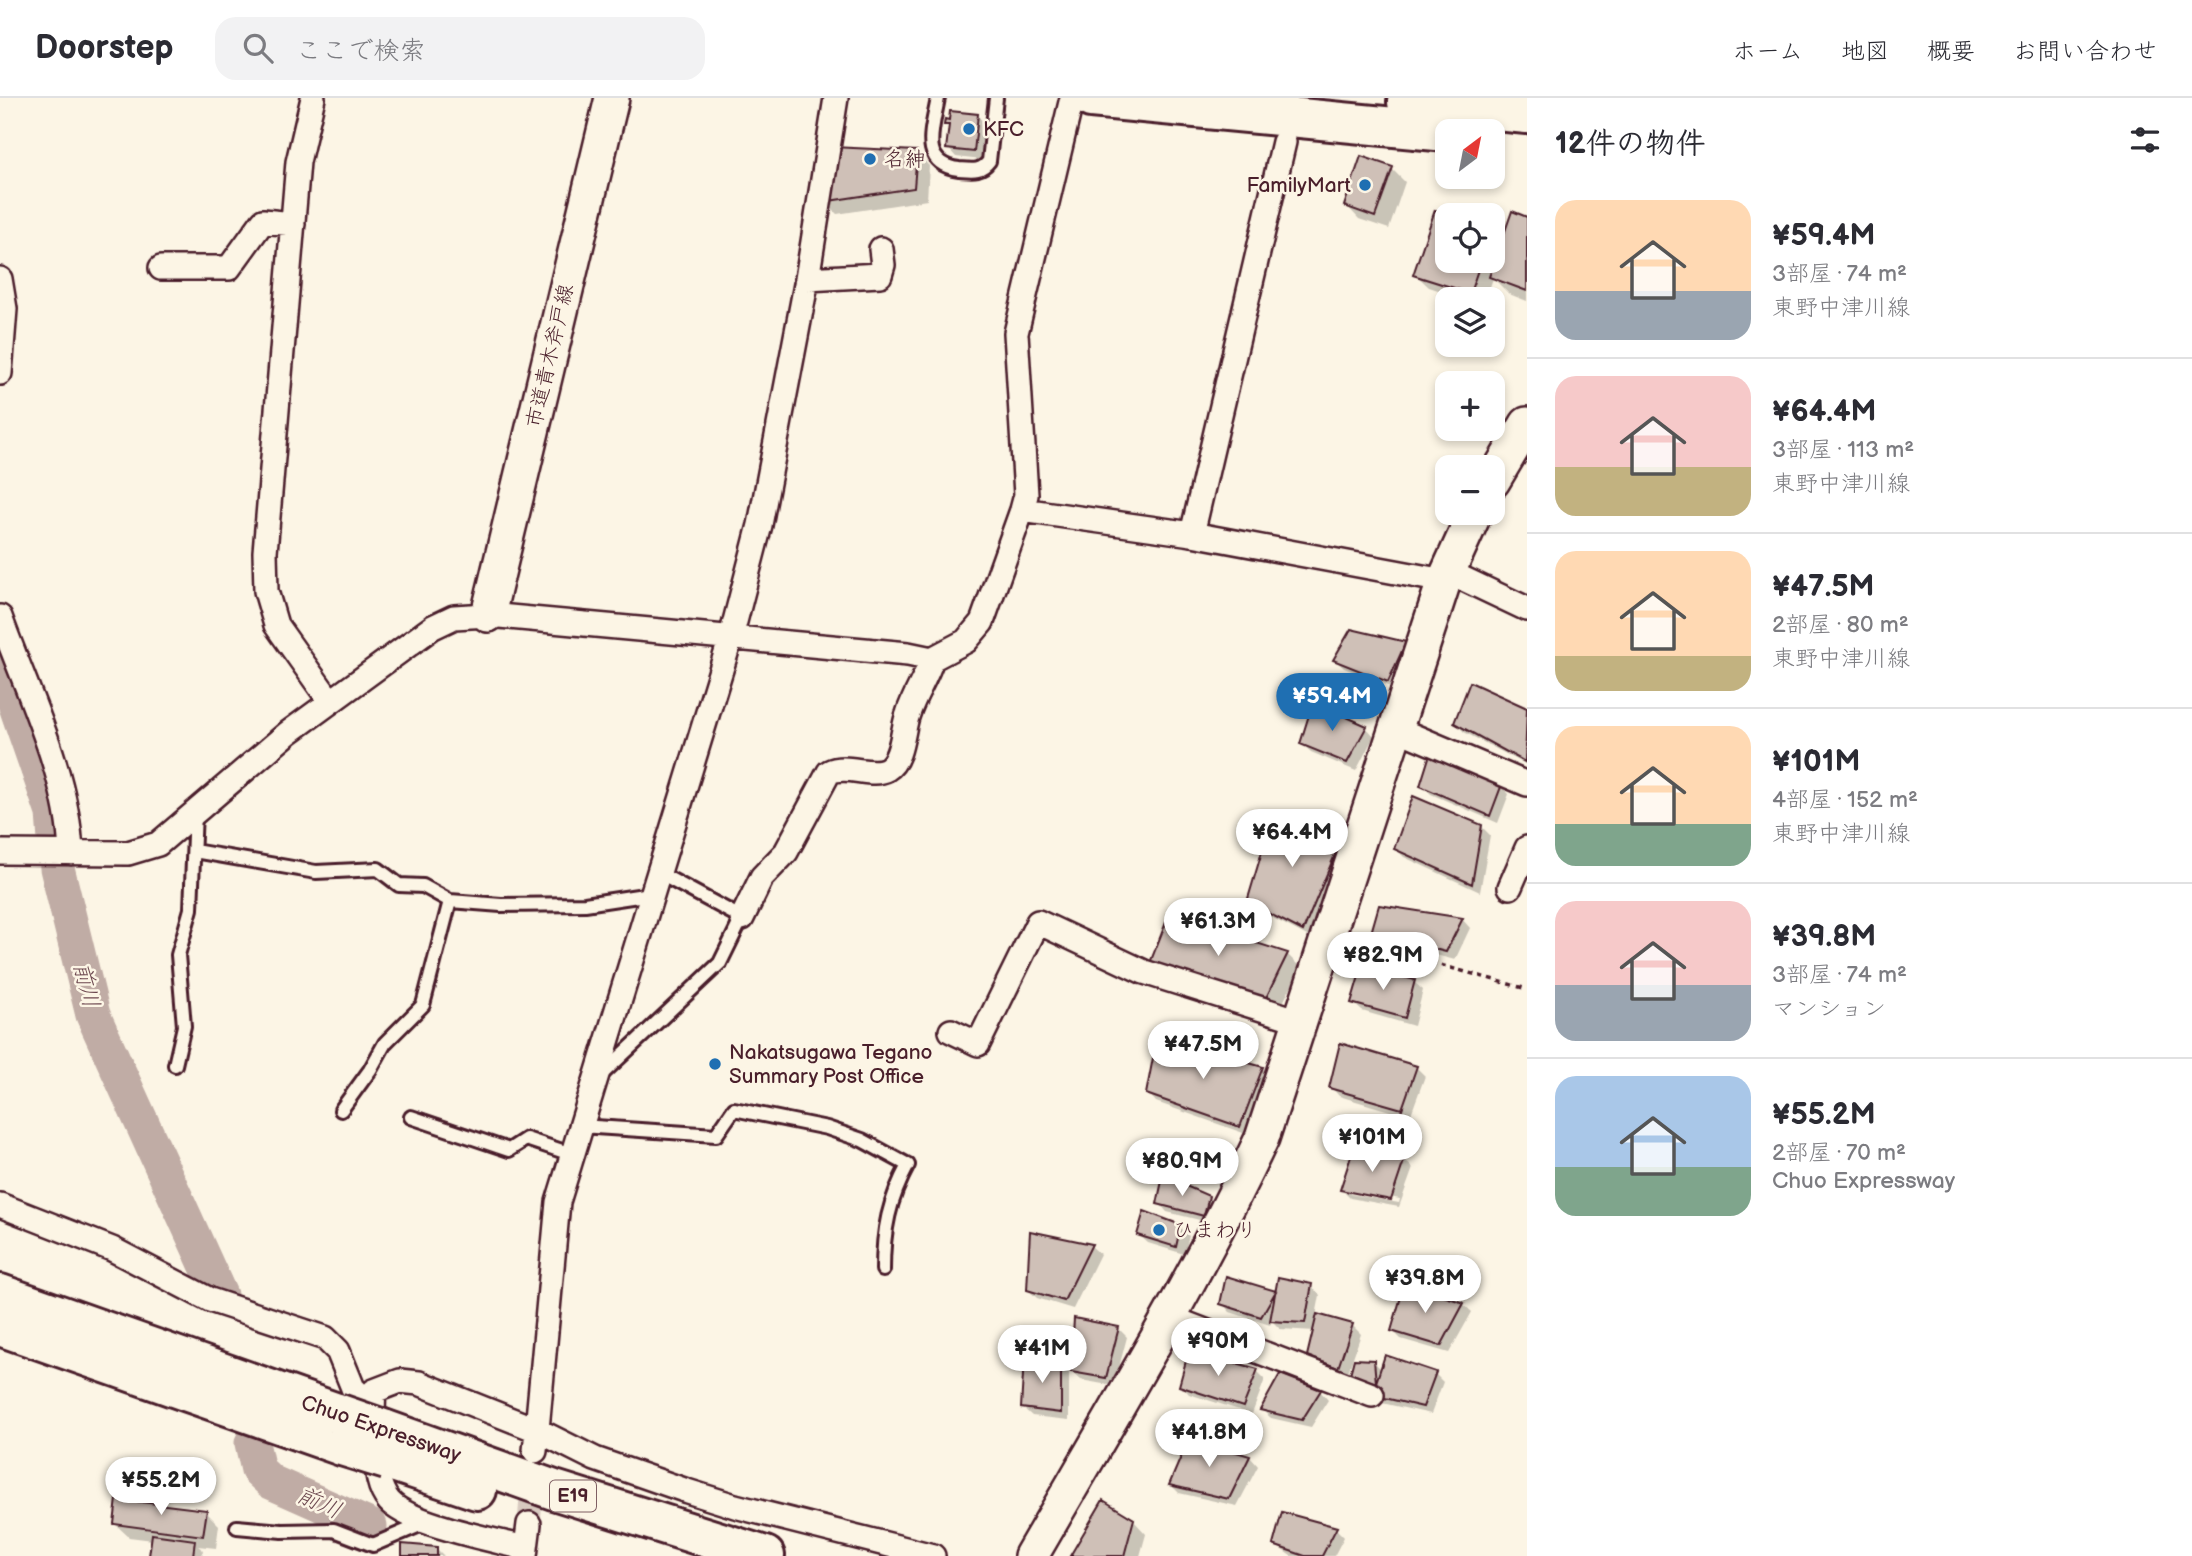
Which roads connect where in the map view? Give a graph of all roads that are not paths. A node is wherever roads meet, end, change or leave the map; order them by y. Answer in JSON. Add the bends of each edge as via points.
{"nodes":[{"id":1,"x":313,"y":98,"type":"edge"},
{"id":2,"x":611,"y":98,"type":"edge"},
{"id":3,"x":836,"y":98,"type":"edge"},
{"id":4,"x":937,"y":98,"type":"edge"},
{"id":5,"x":996,"y":98,"type":"edge"},
{"id":6,"x":1072,"y":98,"type":"edge"},
{"id":7,"x":1091,"y":98,"type":"edge"},
{"id":8,"x":1363,"y":98,"type":"edge"},
{"id":9,"x":1527,"y":114,"type":"edge"},
{"id":10,"x":1435,"y":131,"type":"edge"},
{"id":11,"x":1505,"y":137,"type":"edge"},
{"id":12,"x":1527,"y":139,"type":"edge"},
{"id":13,"x":1284,"y":142,"type":"dead end"},
{"id":14,"x":293,"y":224,"type":"junction"},
{"id":15,"x":881,"y":249,"type":"dead end"},
{"id":16,"x":161,"y":268,"type":"dead end"},
{"id":17,"x":0,"y":279,"type":"edge"},
{"id":18,"x":807,"y":279,"type":"junction"},
{"id":19,"x":0,"y":373,"type":"edge"},
{"id":20,"x":1527,"y":424,"type":"edge"},
{"id":21,"x":1505,"y":461,"type":"edge"},
{"id":22,"x":1022,"y":510,"type":"junction"},
{"id":23,"x":1470,"y":525,"type":"edge"},
{"id":24,"x":1192,"y":534,"type":"junction"},
{"id":25,"x":1446,"y":577,"type":"junction"},
{"id":26,"x":1527,"y":610,"type":"edge"},
{"id":27,"x":488,"y":614,"type":"junction"},
{"id":28,"x":0,"y":617,"type":"edge"},
{"id":29,"x":731,"y":637,"type":"junction"},
{"id":30,"x":932,"y":659,"type":"junction"},
{"id":31,"x":330,"y":701,"type":"junction"},
{"id":32,"x":1396,"y":729,"type":"junction"},
{"id":33,"x":1527,"y":784,"type":"edge"},
{"id":34,"x":195,"y":811,"type":"junction"},
{"id":35,"x":1527,"y":848,"type":"edge"},
{"id":36,"x":194,"y":851,"type":"junction"},
{"id":37,"x":0,"y":852,"type":"edge"},
{"id":38,"x":71,"y":853,"type":"junction"},
{"id":39,"x":654,"y":883,"type":"junction"},
{"id":40,"x":1510,"y":887,"type":"dead end"},
{"id":41,"x":450,"y":901,"type":"junction"},
{"id":42,"x":742,"y":918,"type":"junction"},
{"id":43,"x":1300,"y":1021,"type":"junction"},
{"id":44,"x":951,"y":1031,"type":"dead end"},
{"id":45,"x":175,"y":1065,"type":"dead end"},
{"id":46,"x":596,"y":1080,"type":"junction"},
{"id":47,"x":341,"y":1110,"type":"dead end"},
{"id":48,"x":411,"y":1117,"type":"dead end"},
{"id":49,"x":580,"y":1126,"type":"junction"},
{"id":50,"x":571,"y":1154,"type":"junction"},
{"id":51,"x":0,"y":1205,"type":"edge"},
{"id":52,"x":883,"y":1270,"type":"dead end"},
{"id":53,"x":0,"y":1294,"type":"edge"},
{"id":54,"x":1169,"y":1317,"type":"junction"},
{"id":55,"x":0,"y":1326,"type":"edge"},
{"id":56,"x":1372,"y":1395,"type":"dead end"},
{"id":57,"x":364,"y":1431,"type":"junction"},
{"id":58,"x":536,"y":1440,"type":"junction"},
{"id":59,"x":427,"y":1522,"type":"junction"},
{"id":60,"x":528,"y":1524,"type":"tunnel mouth"},
{"id":61,"x":237,"y":1527,"type":"dead end"},
{"id":62,"x":525,"y":1552,"type":"edge"},
{"id":63,"x":678,"y":1556,"type":"edge"},
{"id":64,"x":765,"y":1556,"type":"edge"},
{"id":65,"x":933,"y":1556,"type":"edge"},
{"id":66,"x":1031,"y":1556,"type":"edge"}],
"edges":[{"from":1,"to":14,"type":"street","via":[[298,162]]},
{"from":2,"to":27,"type":"main road","name":"市道青木斧戸線"},
{"from":3,"to":18,"type":"street"},
{"from":4,"to":5,"type":"lane","via":[[931,145],[936,161],[943,167],[974,171],[989,162]]},
{"from":6,"to":22,"type":"street","via":[[1016,333],[1027,495]]},
{"from":7,"to":10,"type":"highway"},
{"from":8,"to":9,"type":"highway"},
{"from":11,"to":12,"type":"highway"},
{"from":13,"to":24,"type":"street"},
{"from":14,"to":16,"type":"street","via":[[263,220],[229,268]]},
{"from":14,"to":31,"type":"street","via":[[265,552],[266,591],[276,625]]},
{"from":15,"to":18,"type":"street","via":[[880,275]]},
{"from":17,"to":19,"type":"street","via":[[5,309]]},
{"from":18,"to":29,"type":"street","via":[[760,525]]},
{"from":20,"to":21,"type":"main road"},
{"from":22,"to":24,"type":"street"},
{"from":22,"to":30,"type":"street","via":[[982,622],[966,641]]},
{"from":23,"to":25,"type":"main road"},
{"from":24,"to":25,"type":"street"},
{"from":25,"to":26,"type":"street"},
{"from":25,"to":32,"type":"main road"},
{"from":27,"to":29,"type":"street"},
{"from":27,"to":31,"type":"street","via":[[454,617],[433,627]]},
{"from":28,"to":38,"type":"street","via":[[62,794]]},
{"from":29,"to":30,"type":"street"},
{"from":29,"to":39,"type":"street"},
{"from":30,"to":42,"type":"street","via":[[908,714],[900,748],[888,768],[839,767],[829,772],[786,852],[762,877]]},
{"from":31,"to":34,"type":"street"},
{"from":32,"to":33,"type":"street"},
{"from":32,"to":43,"type":"main road"},
{"from":34,"to":36,"type":"lane"},
{"from":34,"to":38,"type":"street","via":[[158,844],[128,853]]},
{"from":35,"to":40,"type":"street"},
{"from":36,"to":41,"type":"lane","via":[[316,872],[378,869],[399,885],[423,886]]},
{"from":36,"to":45,"type":"lane","via":[[191,909],[178,955],[184,1026]]},
{"from":37,"to":38,"type":"street"},
{"from":39,"to":41,"type":"lane","via":[[585,904]]},
{"from":39,"to":42,"type":"lane"},
{"from":39,"to":46,"type":"street"},
{"from":41,"to":47,"type":"lane","via":[[424,1005],[385,1043]]},
{"from":42,"to":46,"type":"lane","via":[[720,963]]},
{"from":43,"to":44,"type":"street","via":[[1144,972],[1038,922],[978,1044]]},
{"from":43,"to":54,"type":"main road","via":[[1262,1138]]},
{"from":46,"to":49,"type":"street"},
{"from":48,"to":50,"type":"lane","via":[[509,1150],[526,1139]]},
{"from":49,"to":50,"type":"street"},
{"from":49,"to":52,"type":"lane","via":[[716,1135],[734,1109],[862,1140],[908,1165],[887,1215]]},
{"from":50,"to":58,"type":"street","via":[[558,1202]]},
{"from":51,"to":57,"type":"street","via":[[112,1250],[210,1300],[325,1338],[338,1352]]},
{"from":53,"to":57,"type":"highway","name":"Chuo Expressway","number":"E19"},
{"from":54,"to":56,"type":"street"},
{"from":54,"to":66,"type":"main road"},
{"from":55,"to":57,"type":"highway","name":"Chuo Expressway","number":"E19"},
{"from":57,"to":58,"type":"street","via":[[374,1391],[400,1381],[419,1383]]},
{"from":57,"to":59,"type":"street","via":[[384,1493],[402,1511]]},
{"from":57,"to":63,"type":"highway","name":"Chuo Expressway","number":"E19"},
{"from":57,"to":64,"type":"highway","name":"Chuo Expressway","number":"E19"},
{"from":58,"to":65,"type":"street","via":[[687,1491]]},
{"from":59,"to":61,"type":"lane","via":[[373,1545],[334,1530]]},
{"from":59,"to":62,"type":"street"},
{"from":60,"to":62,"type":"street"}]}
